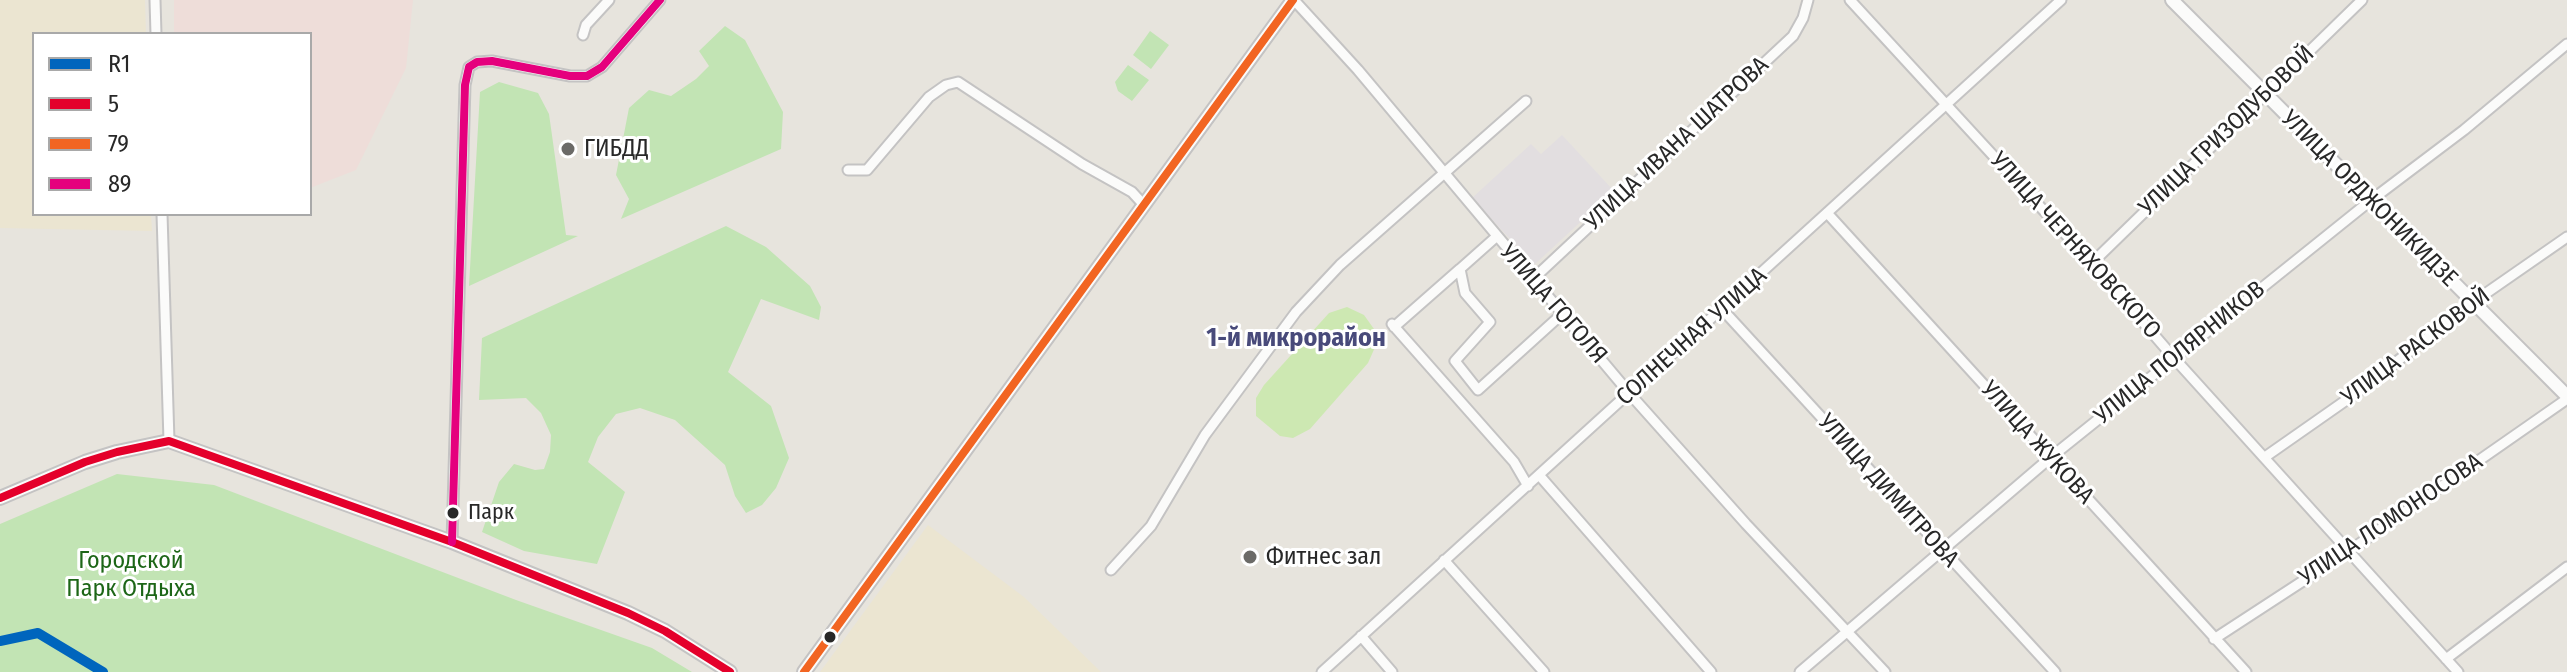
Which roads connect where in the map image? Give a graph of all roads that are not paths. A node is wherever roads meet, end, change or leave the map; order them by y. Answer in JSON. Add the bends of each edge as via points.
{"nodes":[{"id":1,"x":155,"y":0,"type":"edge"},
{"id":2,"x":609,"y":0,"type":"edge"},
{"id":3,"x":660,"y":0,"type":"edge"},
{"id":4,"x":1294,"y":0,"type":"edge"},
{"id":5,"x":1808,"y":0,"type":"edge"},
{"id":6,"x":1850,"y":0,"type":"edge"},
{"id":7,"x":2061,"y":0,"type":"edge"},
{"id":8,"x":2172,"y":0,"type":"edge"},
{"id":9,"x":2362,"y":0,"type":"edge"},
{"id":10,"x":156,"y":32,"type":"edge"},
{"id":11,"x":583,"y":35,"type":"dead end"},
{"id":12,"x":2567,"y":44,"type":"edge"},
{"id":13,"x":2265,"y":93,"type":"junction"},
{"id":14,"x":1526,"y":101,"type":"dead end"},
{"id":15,"x":1947,"y":106,"type":"junction"},
{"id":16,"x":848,"y":170,"type":"dead end"},
{"id":17,"x":1445,"y":175,"type":"junction"},
{"id":18,"x":2370,"y":201,"type":"junction"},
{"id":19,"x":1143,"y":204,"type":"junction"},
{"id":20,"x":1828,"y":214,"type":"junction"},
{"id":21,"x":162,"y":216,"type":"edge"},
{"id":22,"x":1496,"y":237,"type":"junction"},
{"id":23,"x":2567,"y":237,"type":"edge"},
{"id":24,"x":2092,"y":263,"type":"junction"},
{"id":25,"x":1460,"y":269,"type":"junction"},
{"id":26,"x":1532,"y":280,"type":"junction"},
{"id":27,"x":2472,"y":303,"type":"junction"},
{"id":28,"x":1722,"y":309,"type":"junction"},
{"id":29,"x":1562,"y":314,"type":"junction"},
{"id":30,"x":2174,"y":358,"type":"junction"},
{"id":31,"x":1630,"y":394,"type":"junction"},
{"id":32,"x":2567,"y":398,"type":"edge"},
{"id":33,"x":169,"y":441,"type":"junction"},
{"id":34,"x":2265,"y":457,"type":"junction"},
{"id":35,"x":2050,"y":458,"type":"junction"},
{"id":36,"x":1539,"y":475,"type":"junction"},
{"id":37,"x":1528,"y":486,"type":"junction"},
{"id":38,"x":0,"y":498,"type":"edge"},
{"id":39,"x":452,"y":542,"type":"junction"},
{"id":40,"x":1941,"y":549,"type":"junction"},
{"id":41,"x":2349,"y":551,"type":"junction"},
{"id":42,"x":1444,"y":560,"type":"junction"},
{"id":43,"x":2567,"y":567,"type":"edge"},
{"id":44,"x":1111,"y":570,"type":"dead end"},
{"id":45,"x":1847,"y":630,"type":"junction"},
{"id":46,"x":1361,"y":636,"type":"junction"},
{"id":47,"x":2214,"y":639,"type":"junction"},
{"id":48,"x":2446,"y":659,"type":"junction"},
{"id":49,"x":730,"y":672,"type":"edge"},
{"id":50,"x":804,"y":672,"type":"edge"},
{"id":51,"x":1322,"y":672,"type":"edge"},
{"id":52,"x":1392,"y":672,"type":"edge"},
{"id":53,"x":1544,"y":672,"type":"edge"},
{"id":54,"x":1711,"y":672,"type":"edge"},
{"id":55,"x":1800,"y":672,"type":"edge"},
{"id":56,"x":1885,"y":672,"type":"edge"},
{"id":57,"x":2055,"y":672,"type":"edge"},
{"id":58,"x":2246,"y":672,"type":"edge"},
{"id":59,"x":2458,"y":672,"type":"edge"}],
"edges":[{"from":1,"to":10,"type":"street"},
{"from":2,"to":11,"type":"street"},
{"from":3,"to":39,"type":"street","via":[[602,67],[587,76],[492,61],[469,67]]},
{"from":4,"to":17,"type":"street","name":"УЛИЦА ГОГОЛЯ"},
{"from":4,"to":19,"type":"street"},
{"from":5,"to":26,"type":"street","name":"УЛИЦА ИВАНА ШАТРОВА","via":[[1793,36]]},
{"from":6,"to":15,"type":"street","name":"УЛИЦА ЧЕРНЯХОВСКОГО"},
{"from":7,"to":15,"type":"street","name":"СОЛНЕЧНАЯ УЛИЦА"},
{"from":8,"to":13,"type":"street","name":"УЛИЦА ОРДЖОНИКИДЗЕ"},
{"from":9,"to":13,"type":"street","name":"УЛИЦА ГРИЗОДУБОВОЙ"},
{"from":12,"to":18,"type":"street","name":"УЛИЦА ПОЛЯРНИКОВ"},
{"from":13,"to":18,"type":"street","name":"УЛИЦА ОРДЖОНИКИДЗЕ"},
{"from":13,"to":24,"type":"street","name":"УЛИЦА ГРИЗОДУБОВОЙ"},
{"from":14,"to":17,"type":"street"},
{"from":15,"to":20,"type":"street","name":"СОЛНЕЧНАЯ УЛИЦА"},
{"from":15,"to":24,"type":"street","name":"УЛИЦА ЧЕРНЯХОВСКОГО"},
{"from":16,"to":19,"type":"street","via":[[867,170],[929,97],[958,82]]},
{"from":17,"to":22,"type":"street","name":"УЛИЦА ГОГОЛЯ"},
{"from":17,"to":44,"type":"street","via":[[1340,265],[1296,312],[1205,435],[1151,526]]},
{"from":18,"to":27,"type":"street","name":"УЛИЦА ОРДЖОНИКИДЗЕ"},
{"from":18,"to":30,"type":"street","name":"УЛИЦА ПОЛЯРНИКОВ"},
{"from":19,"to":50,"type":"street"},
{"from":20,"to":28,"type":"street","name":"СОЛНЕЧНАЯ УЛИЦА"},
{"from":20,"to":35,"type":"street","name":"УЛИЦА ЖУКОВА"},
{"from":21,"to":33,"type":"street"},
{"from":22,"to":25,"type":"street"},
{"from":22,"to":26,"type":"street","name":"УЛИЦА ГОГОЛЯ"},
{"from":23,"to":27,"type":"street","name":"УЛИЦА РАСКОВОЙ"},
{"from":24,"to":30,"type":"street","name":"УЛИЦА ЧЕРНЯХОВСКОГО"},
{"from":25,"to":29,"type":"street","via":[[1465,293],[1490,322],[1455,361],[1478,390]]},
{"from":25,"to":37,"type":"street","via":[[1393,325],[1514,462]]},
{"from":26,"to":29,"type":"street","name":"УЛИЦА ГОГОЛЯ"},
{"from":27,"to":32,"type":"street","name":"УЛИЦА ОРДЖОНИКИДЗЕ"},
{"from":27,"to":34,"type":"street","name":"УЛИЦА РАСКОВОЙ"},
{"from":28,"to":31,"type":"street","name":"СОЛНЕЧНАЯ УЛИЦА"},
{"from":28,"to":40,"type":"street","name":"УЛИЦА ДИМИТРОВА"},
{"from":29,"to":31,"type":"street","name":"УЛИЦА ГОГОЛЯ"},
{"from":30,"to":34,"type":"street","name":"УЛИЦА ЧЕРНЯХОВСКОГО"},
{"from":30,"to":35,"type":"street","name":"УЛИЦА ПОЛЯРНИКОВ"},
{"from":31,"to":36,"type":"street","name":"СОЛНЕЧНАЯ УЛИЦА"},
{"from":31,"to":45,"type":"street","name":"УЛИЦА ГОГОЛЯ"},
{"from":32,"to":41,"type":"street","name":"УЛИЦА ЛОМОНОСОВА"},
{"from":33,"to":38,"type":"street","via":[[85,462]]},
{"from":33,"to":39,"type":"street"},
{"from":34,"to":41,"type":"street","name":"УЛИЦА ЧЕРНЯХОВСКОГО"},
{"from":35,"to":40,"type":"street","name":"УЛИЦА ПОЛЯРНИКОВ"},
{"from":35,"to":47,"type":"street","name":"УЛИЦА ЖУКОВА"},
{"from":36,"to":37,"type":"street","name":"СОЛНЕЧНАЯ УЛИЦА"},
{"from":36,"to":54,"type":"street"},
{"from":37,"to":42,"type":"street","name":"СОЛНЕЧНАЯ УЛИЦА"},
{"from":39,"to":49,"type":"street","via":[[653,625]]},
{"from":40,"to":45,"type":"street","name":"УЛИЦА ПОЛЯРНИКОВ"},
{"from":40,"to":57,"type":"street","name":"УЛИЦА ДИМИТРОВА"},
{"from":41,"to":47,"type":"street","name":"УЛИЦА ЛОМОНОСОВА"},
{"from":41,"to":48,"type":"street","name":"УЛИЦА ЧЕРНЯХОВСКОГО"},
{"from":42,"to":46,"type":"street","name":"СОЛНЕЧНАЯ УЛИЦА"},
{"from":42,"to":53,"type":"street"},
{"from":43,"to":48,"type":"street"},
{"from":45,"to":55,"type":"street","name":"УЛИЦА ПОЛЯРНИКОВ"},
{"from":45,"to":56,"type":"street","name":"УЛИЦА ГОГОЛЯ"},
{"from":46,"to":51,"type":"street","name":"СОЛНЕЧНАЯ УЛИЦА"},
{"from":46,"to":52,"type":"street"},
{"from":47,"to":58,"type":"street","name":"УЛИЦА ЖУКОВА"},
{"from":48,"to":59,"type":"street","name":"УЛИЦА ЧЕРНЯХОВСКОГО"}]}
